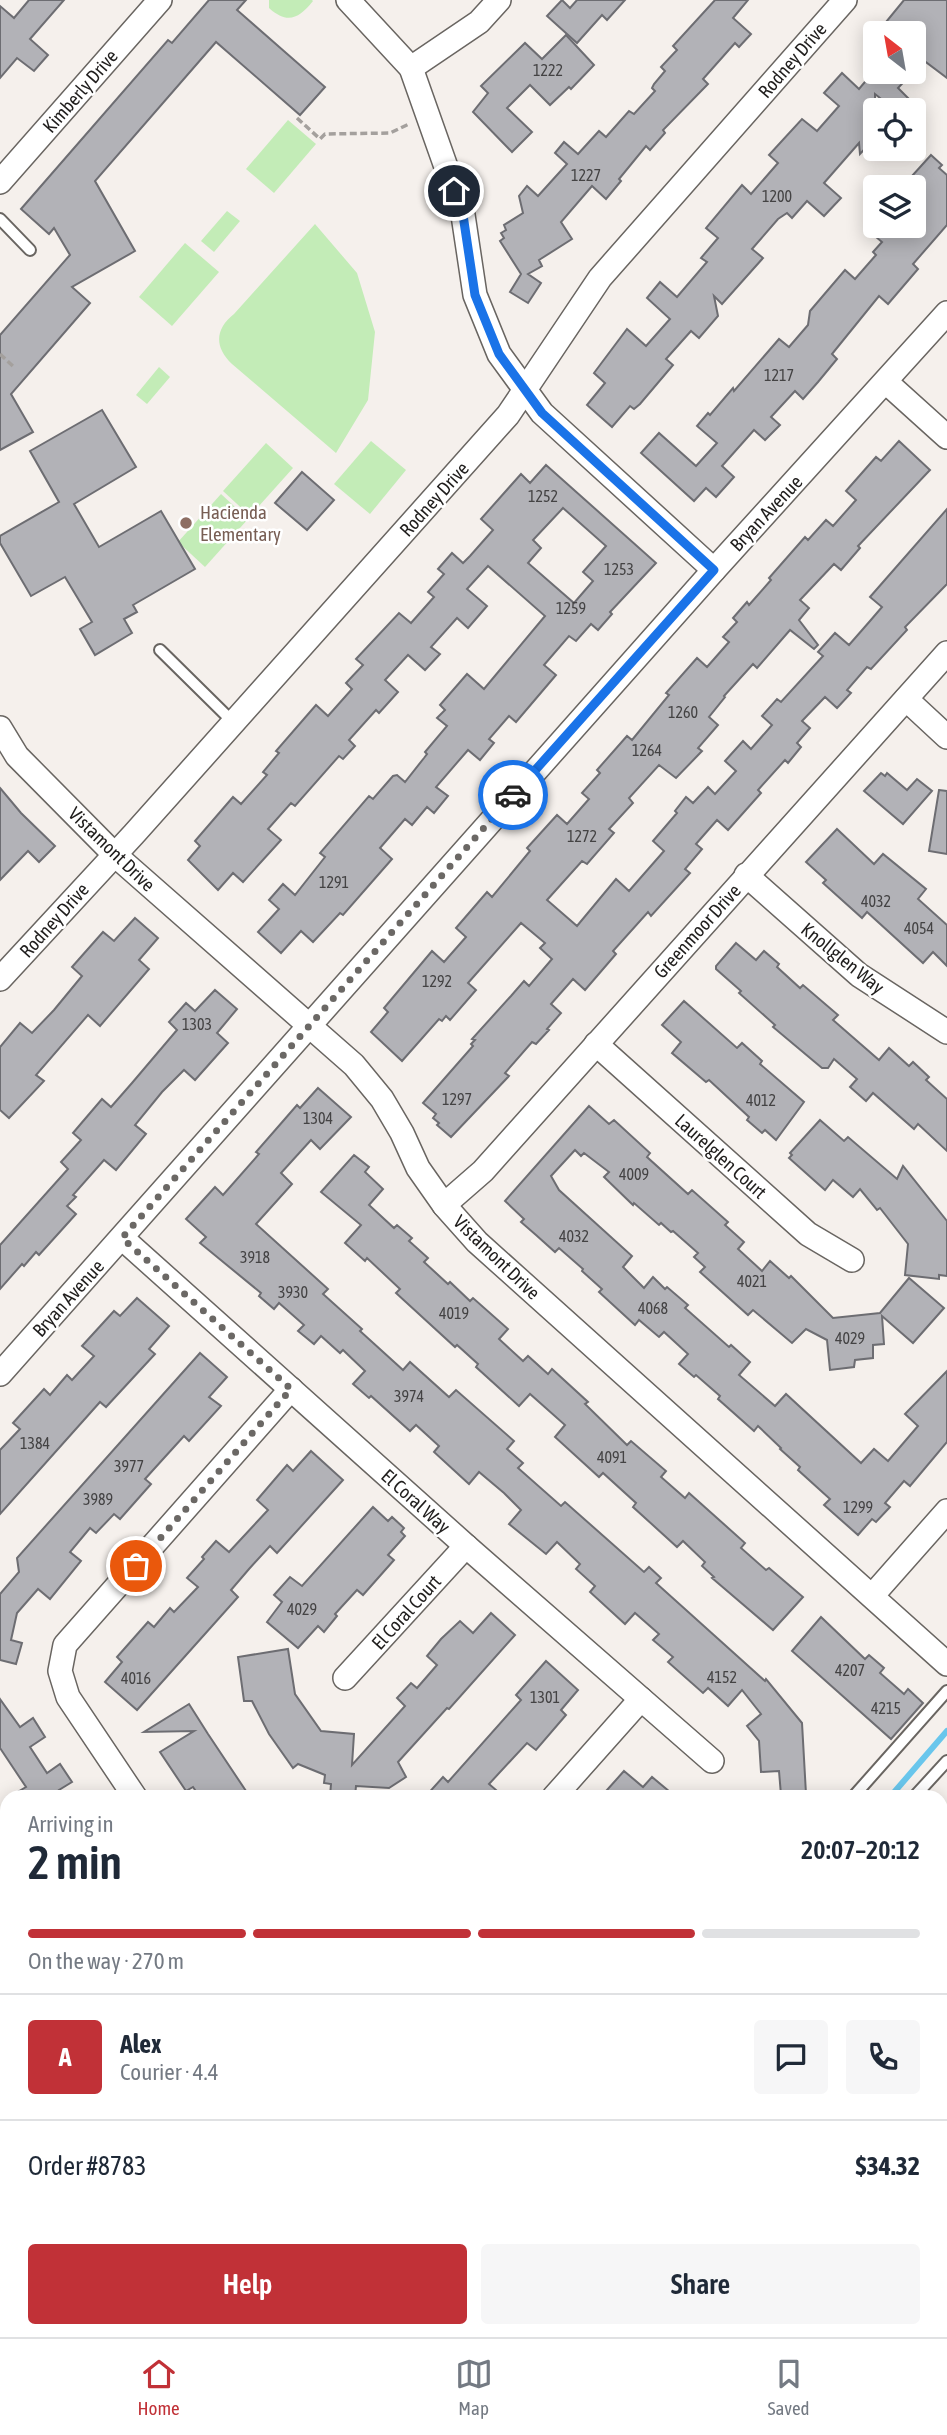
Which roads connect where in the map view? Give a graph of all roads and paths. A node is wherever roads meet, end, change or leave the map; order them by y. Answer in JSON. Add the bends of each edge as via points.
{"nodes":[{"id":1,"x":160,"y":0,"type":"edge"},
{"id":2,"x":348,"y":0,"type":"edge"},
{"id":3,"x":499,"y":0,"type":"edge"},
{"id":4,"x":845,"y":0,"type":"edge"},
{"id":5,"x":411,"y":68,"type":"junction"},
{"id":6,"x":297,"y":118,"type":"dead end"},
{"id":7,"x":414,"y":122,"type":"dead end"},
{"id":8,"x":0,"y":182,"type":"edge"},
{"id":9,"x":0,"y":219,"type":"edge"},
{"id":10,"x":30,"y":250,"type":"dead end"},
{"id":11,"x":947,"y":313,"type":"edge"},
{"id":12,"x":0,"y":354,"type":"edge"},
{"id":13,"x":15,"y":368,"type":"dead end"},
{"id":14,"x":886,"y":382,"type":"junction"},
{"id":15,"x":525,"y":390,"type":"junction"},
{"id":16,"x":947,"y":437,"type":"edge"},
{"id":17,"x":714,"y":570,"type":"junction"},
{"id":18,"x":160,"y":650,"type":"dead end"},
{"id":19,"x":947,"y":653,"type":"edge"},
{"id":20,"x":906,"y":699,"type":"junction"},
{"id":21,"x":234,"y":723,"type":"junction"},
{"id":22,"x":0,"y":728,"type":"edge"},
{"id":23,"x":947,"y":737,"type":"edge"},
{"id":24,"x":115,"y":855,"type":"junction"},
{"id":25,"x":746,"y":875,"type":"junction"},
{"id":26,"x":0,"y":979,"type":"edge"},
{"id":27,"x":309,"y":1025,"type":"junction"},
{"id":28,"x":947,"y":1032,"type":"edge"},
{"id":29,"x":596,"y":1044,"type":"junction"},
{"id":30,"x":444,"y":1205,"type":"junction"},
{"id":31,"x":122,"y":1238,"type":"junction"},
{"id":32,"x":852,"y":1261,"type":"dead end"},
{"id":33,"x":0,"y":1374,"type":"edge"},
{"id":34,"x":291,"y":1389,"type":"junction"},
{"id":35,"x":947,"y":1511,"type":"edge"},
{"id":36,"x":466,"y":1546,"type":"junction"},
{"id":37,"x":872,"y":1596,"type":"junction"},
{"id":38,"x":947,"y":1664,"type":"edge"},
{"id":39,"x":345,"y":1678,"type":"dead end"},
{"id":40,"x":947,"y":1691,"type":"edge"},
{"id":41,"x":641,"y":1699,"type":"junction"},
{"id":42,"x":712,"y":1761,"type":"dead end"},
{"id":43,"x":947,"y":1761,"type":"edge"},
{"id":44,"x":130,"y":1790,"type":"edge"},
{"id":45,"x":560,"y":1790,"type":"edge"},
{"id":46,"x":859,"y":1790,"type":"edge"},
{"id":47,"x":920,"y":1790,"type":"edge"}],
"edges":[{"from":1,"to":8,"type":"street","name":"Kimberly Drive"},
{"from":2,"to":5,"type":"street"},
{"from":3,"to":5,"type":"street","via":[[479,22]]},
{"from":4,"to":15,"type":"street","name":"Rodney Drive","via":[[600,278]]},
{"from":5,"to":15,"type":"street","via":[[463,215],[475,295],[499,354]]},
{"from":6,"to":7,"type":"path","via":[[320,139],[325,134],[390,133]]},
{"from":9,"to":10,"type":"lane"},
{"from":11,"to":14,"type":"street","name":"Bryan Avenue"},
{"from":12,"to":13,"type":"path"},
{"from":14,"to":16,"type":"street"},
{"from":14,"to":17,"type":"street","name":"Bryan Avenue"},
{"from":15,"to":17,"type":"street","via":[[542,413]]},
{"from":15,"to":21,"type":"street","name":"Rodney Drive","via":[[508,415]]},
{"from":17,"to":27,"type":"street","name":"Bryan Avenue"},
{"from":18,"to":21,"type":"lane"},
{"from":19,"to":20,"type":"street","name":"Greenmoor Drive"},
{"from":20,"to":23,"type":"street"},
{"from":20,"to":25,"type":"street","name":"Greenmoor Drive"},
{"from":21,"to":24,"type":"street","name":"Rodney Drive"},
{"from":22,"to":24,"type":"street","name":"Vistamont Drive","via":[[17,756]]},
{"from":24,"to":26,"type":"street","name":"Rodney Drive"},
{"from":24,"to":27,"type":"street","name":"Vistamont Drive"},
{"from":25,"to":28,"type":"street","name":"Knollglen Way","via":[[859,975]]},
{"from":25,"to":29,"type":"street","name":"Greenmoor Drive"},
{"from":27,"to":30,"type":"street","name":"Vistamont Drive","via":[[354,1065],[382,1100],[418,1168]]},
{"from":27,"to":31,"type":"street","name":"Bryan Avenue"},
{"from":29,"to":30,"type":"street","name":"Greenmoor Drive","via":[[484,1171]]},
{"from":29,"to":32,"type":"street","name":"Laurelglen Court","via":[[808,1234]]},
{"from":30,"to":37,"type":"street","name":"Vistamont Drive","via":[[477,1242]]},
{"from":31,"to":33,"type":"street","name":"Bryan Avenue"},
{"from":31,"to":34,"type":"street","name":"El Coral Way"},
{"from":34,"to":36,"type":"street","name":"El Coral Way"},
{"from":34,"to":44,"type":"street","via":[[65,1645],[60,1671],[68,1697]]},
{"from":35,"to":37,"type":"street"},
{"from":36,"to":39,"type":"street","name":"El Coral Court"},
{"from":36,"to":41,"type":"street","name":"El Coral Way"},
{"from":37,"to":38,"type":"street","name":"Vistamont Drive"},
{"from":40,"to":46,"type":"lane"},
{"from":41,"to":42,"type":"street","name":"El Coral Way"},
{"from":41,"to":45,"type":"street"},
{"from":43,"to":47,"type":"lane"}]}
